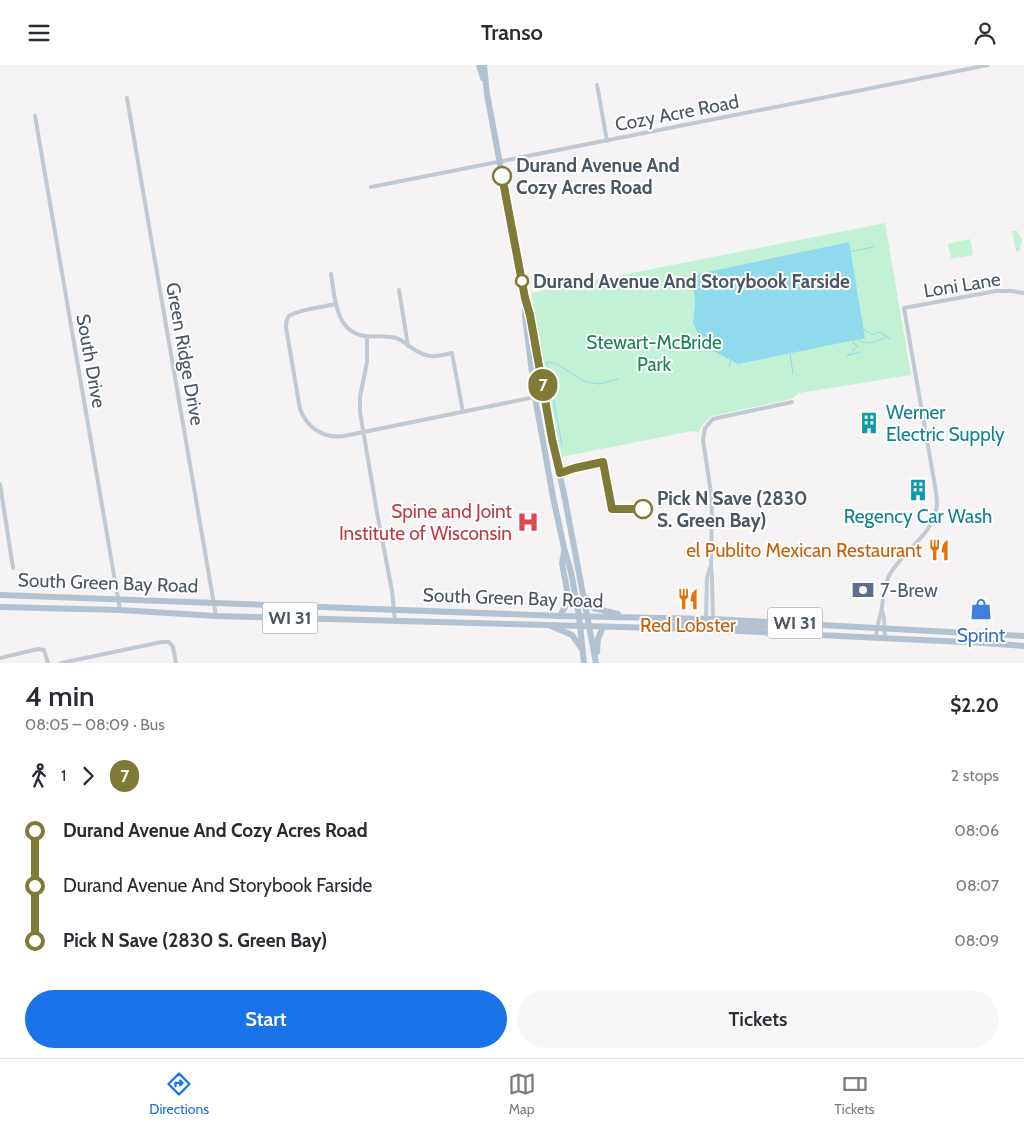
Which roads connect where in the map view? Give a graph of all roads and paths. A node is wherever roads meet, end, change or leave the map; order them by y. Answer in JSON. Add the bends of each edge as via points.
{"nodes":[{"id":1,"x":479,"y":65,"type":"edge"},
{"id":2,"x":484,"y":65,"type":"edge"},
{"id":3,"x":988,"y":65,"type":"edge"},
{"id":4,"x":597,"y":85,"type":"dead end"},
{"id":5,"x":487,"y":94,"type":"junction"},
{"id":6,"x":127,"y":98,"type":"dead end"},
{"id":7,"x":35,"y":116,"type":"dead end"},
{"id":8,"x":607,"y":141,"type":"junction"},
{"id":9,"x":500,"y":162,"type":"junction"},
{"id":10,"x":370,"y":187,"type":"dead end"},
{"id":11,"x":331,"y":273,"type":"dead end"},
{"id":12,"x":399,"y":290,"type":"dead end"},
{"id":13,"x":1024,"y":293,"type":"edge"},
{"id":14,"x":525,"y":298,"type":"junction"},
{"id":15,"x":336,"y":304,"type":"junction"},
{"id":16,"x":368,"y":336,"type":"junction"},
{"id":17,"x":408,"y":346,"type":"junction"},
{"id":18,"x":535,"y":397,"type":"junction"},
{"id":19,"x":792,"y":402,"type":"dead end"},
{"id":20,"x":463,"y":412,"type":"junction"},
{"id":21,"x":363,"y":432,"type":"junction"},
{"id":22,"x":548,"y":467,"type":"junction"},
{"id":23,"x":560,"y":473,"type":"junction"},
{"id":24,"x":0,"y":484,"type":"edge"},
{"id":25,"x":553,"y":497,"type":"junction"},
{"id":26,"x":566,"y":499,"type":"junction"},
{"id":27,"x":564,"y":548,"type":"junction"},
{"id":28,"x":12,"y":568,"type":"dead end"},
{"id":29,"x":584,"y":594,"type":"junction"},
{"id":30,"x":0,"y":595,"type":"edge"},
{"id":31,"x":117,"y":598,"type":"junction"},
{"id":32,"x":214,"y":602,"type":"junction"},
{"id":33,"x":0,"y":607,"type":"edge"},
{"id":34,"x":394,"y":609,"type":"junction"},
{"id":35,"x":882,"y":609,"type":"junction"},
{"id":36,"x":120,"y":611,"type":"junction"},
{"id":37,"x":216,"y":616,"type":"junction"},
{"id":38,"x":560,"y":616,"type":"junction"},
{"id":39,"x":579,"y":616,"type":"junction"},
{"id":40,"x":588,"y":617,"type":"junction"},
{"id":41,"x":634,"y":617,"type":"junction"},
{"id":42,"x":395,"y":621,"type":"junction"},
{"id":43,"x":548,"y":625,"type":"junction"},
{"id":44,"x":709,"y":625,"type":"junction"},
{"id":45,"x":580,"y":626,"type":"junction"},
{"id":46,"x":590,"y":626,"type":"junction"},
{"id":47,"x":603,"y":627,"type":"junction"},
{"id":48,"x":876,"y":629,"type":"junction"},
{"id":49,"x":885,"y":633,"type":"junction"},
{"id":50,"x":774,"y":634,"type":"junction"},
{"id":51,"x":1005,"y":635,"type":"junction"},
{"id":52,"x":876,"y":638,"type":"junction"},
{"id":53,"x":1024,"y":638,"type":"edge"},
{"id":54,"x":944,"y":641,"type":"junction"},
{"id":55,"x":996,"y":644,"type":"junction"},
{"id":56,"x":1024,"y":646,"type":"edge"},
{"id":57,"x":582,"y":649,"type":"junction"},
{"id":58,"x":0,"y":658,"type":"edge"},
{"id":59,"x":596,"y":662,"type":"edge"},
{"id":60,"x":48,"y":663,"type":"edge"},
{"id":61,"x":61,"y":663,"type":"edge"},
{"id":62,"x":176,"y":663,"type":"edge"},
{"id":63,"x":584,"y":663,"type":"edge"}],
"edges":[{"from":1,"to":5,"type":"main road"},
{"from":2,"to":5,"type":"main road"},
{"from":3,"to":8,"type":"street","name":"Cozy Acre Road"},
{"from":4,"to":8,"type":"street"},
{"from":5,"to":9,"type":"main road"},
{"from":6,"to":32,"type":"street","name":"Green Ridge Drive"},
{"from":7,"to":31,"type":"street","name":"South Drive"},
{"from":8,"to":9,"type":"street","name":"Cozy Acre Road"},
{"from":9,"to":10,"type":"street","name":"Cozy Acre Road"},
{"from":9,"to":14,"type":"main road"},
{"from":11,"to":15,"type":"street"},
{"from":12,"to":17,"type":"street"},
{"from":13,"to":35,"type":"street","name":"Loni Lane","via":[[996,291],[904,308],[937,507],[929,527],[890,574]]},
{"from":14,"to":18,"type":"main road"},
{"from":14,"to":23,"type":"main road"},
{"from":15,"to":16,"type":"street","via":[[346,326],[354,333]]},
{"from":15,"to":21,"type":"street","via":[[295,313],[286,322],[300,409],[315,430],[327,436]]},
{"from":16,"to":17,"type":"street","via":[[393,337]]},
{"from":16,"to":21,"type":"street","via":[[360,404]]},
{"from":17,"to":20,"type":"street","via":[[433,357],[452,353]]},
{"from":18,"to":20,"type":"street"},
{"from":18,"to":22,"type":"main road"},
{"from":19,"to":44,"type":"street","via":[[713,419],[705,428],[703,440],[712,500]]},
{"from":20,"to":21,"type":"street"},
{"from":21,"to":34,"type":"street"},
{"from":22,"to":23,"type":"main road"},
{"from":22,"to":25,"type":"main road"},
{"from":23,"to":26,"type":"main road"},
{"from":24,"to":28,"type":"street"},
{"from":25,"to":26,"type":"main road","via":[[558,491]]},
{"from":25,"to":27,"type":"main road"},
{"from":26,"to":29,"type":"main road"},
{"from":27,"to":38,"type":"main road","via":[[562,563],[567,591],[566,605]]},
{"from":27,"to":39,"type":"main road"},
{"from":29,"to":40,"type":"main road"},
{"from":29,"to":41,"type":"main road","via":[[593,608]]},
{"from":30,"to":31,"type":"main road","name":"South Green Bay Road","number":"WI 31"},
{"from":31,"to":32,"type":"main road","name":"South Green Bay Road","number":"WI 31"},
{"from":31,"to":36,"type":"street","name":"South Drive"},
{"from":32,"to":34,"type":"main road","name":"South Green Bay Road","number":"WI 31"},
{"from":32,"to":37,"type":"street","name":"Green Ridge Drive"},
{"from":33,"to":36,"type":"main road","name":"South Green Bay Road","number":"WI 31"},
{"from":34,"to":38,"type":"main road","name":"South Green Bay Road","number":"WI 31"},
{"from":34,"to":42,"type":"street"},
{"from":35,"to":48,"type":"street"},
{"from":35,"to":49,"type":"street"},
{"from":36,"to":37,"type":"main road","name":"South Green Bay Road","number":"WI 31"},
{"from":37,"to":42,"type":"main road","name":"South Green Bay Road","number":"WI 31"},
{"from":38,"to":39,"type":"main road","name":"South Green Bay Road","number":"WI 31"},
{"from":39,"to":40,"type":"main road","name":"South Green Bay Road","number":"WI 31"},
{"from":39,"to":45,"type":"main road"},
{"from":40,"to":41,"type":"main road","name":"South Green Bay Road","number":"WI 31"},
{"from":40,"to":46,"type":"main road"},
{"from":41,"to":44,"type":"main road","name":"South Green Bay Road","number":"WI 31"},
{"from":42,"to":43,"type":"main road","name":"South Green Bay Road","number":"WI 31"},
{"from":43,"to":45,"type":"main road","name":"South Green Bay Road","number":"WI 31"},
{"from":43,"to":57,"type":"main road","via":[[572,635]]},
{"from":44,"to":47,"type":"main road","name":"South Green Bay Road","number":"WI 31"},
{"from":44,"to":48,"type":"main road","name":"South Green Bay Road","number":"WI 31","via":[[789,623]]},
{"from":44,"to":50,"type":"main road","name":"South Green Bay Road","number":"WI 31"},
{"from":45,"to":46,"type":"main road","name":"South Green Bay Road","number":"WI 31"},
{"from":45,"to":57,"type":"main road"},
{"from":46,"to":47,"type":"main road","name":"South Green Bay Road","number":"WI 31"},
{"from":46,"to":59,"type":"main road"},
{"from":47,"to":59,"type":"main road","via":[[598,639]]},
{"from":48,"to":49,"type":"main road"},
{"from":48,"to":50,"type":"main road","via":[[798,628]]},
{"from":48,"to":52,"type":"street"},
{"from":49,"to":51,"type":"main road"},
{"from":49,"to":52,"type":"main road"},
{"from":49,"to":54,"type":"main road"},
{"from":50,"to":52,"type":"main road","name":"South Green Bay Road","number":"WI 31"},
{"from":51,"to":53,"type":"main road"},
{"from":51,"to":54,"type":"main road","via":[[957,636]]},
{"from":53,"to":55,"type":"main road"},
{"from":54,"to":55,"type":"main road"},
{"from":55,"to":56,"type":"main road"},
{"from":57,"to":63,"type":"main road"},
{"from":58,"to":60,"type":"street","via":[[38,649],[44,650]]},
{"from":61,"to":62,"type":"street","via":[[162,642],[169,642],[173,647]]}]}
